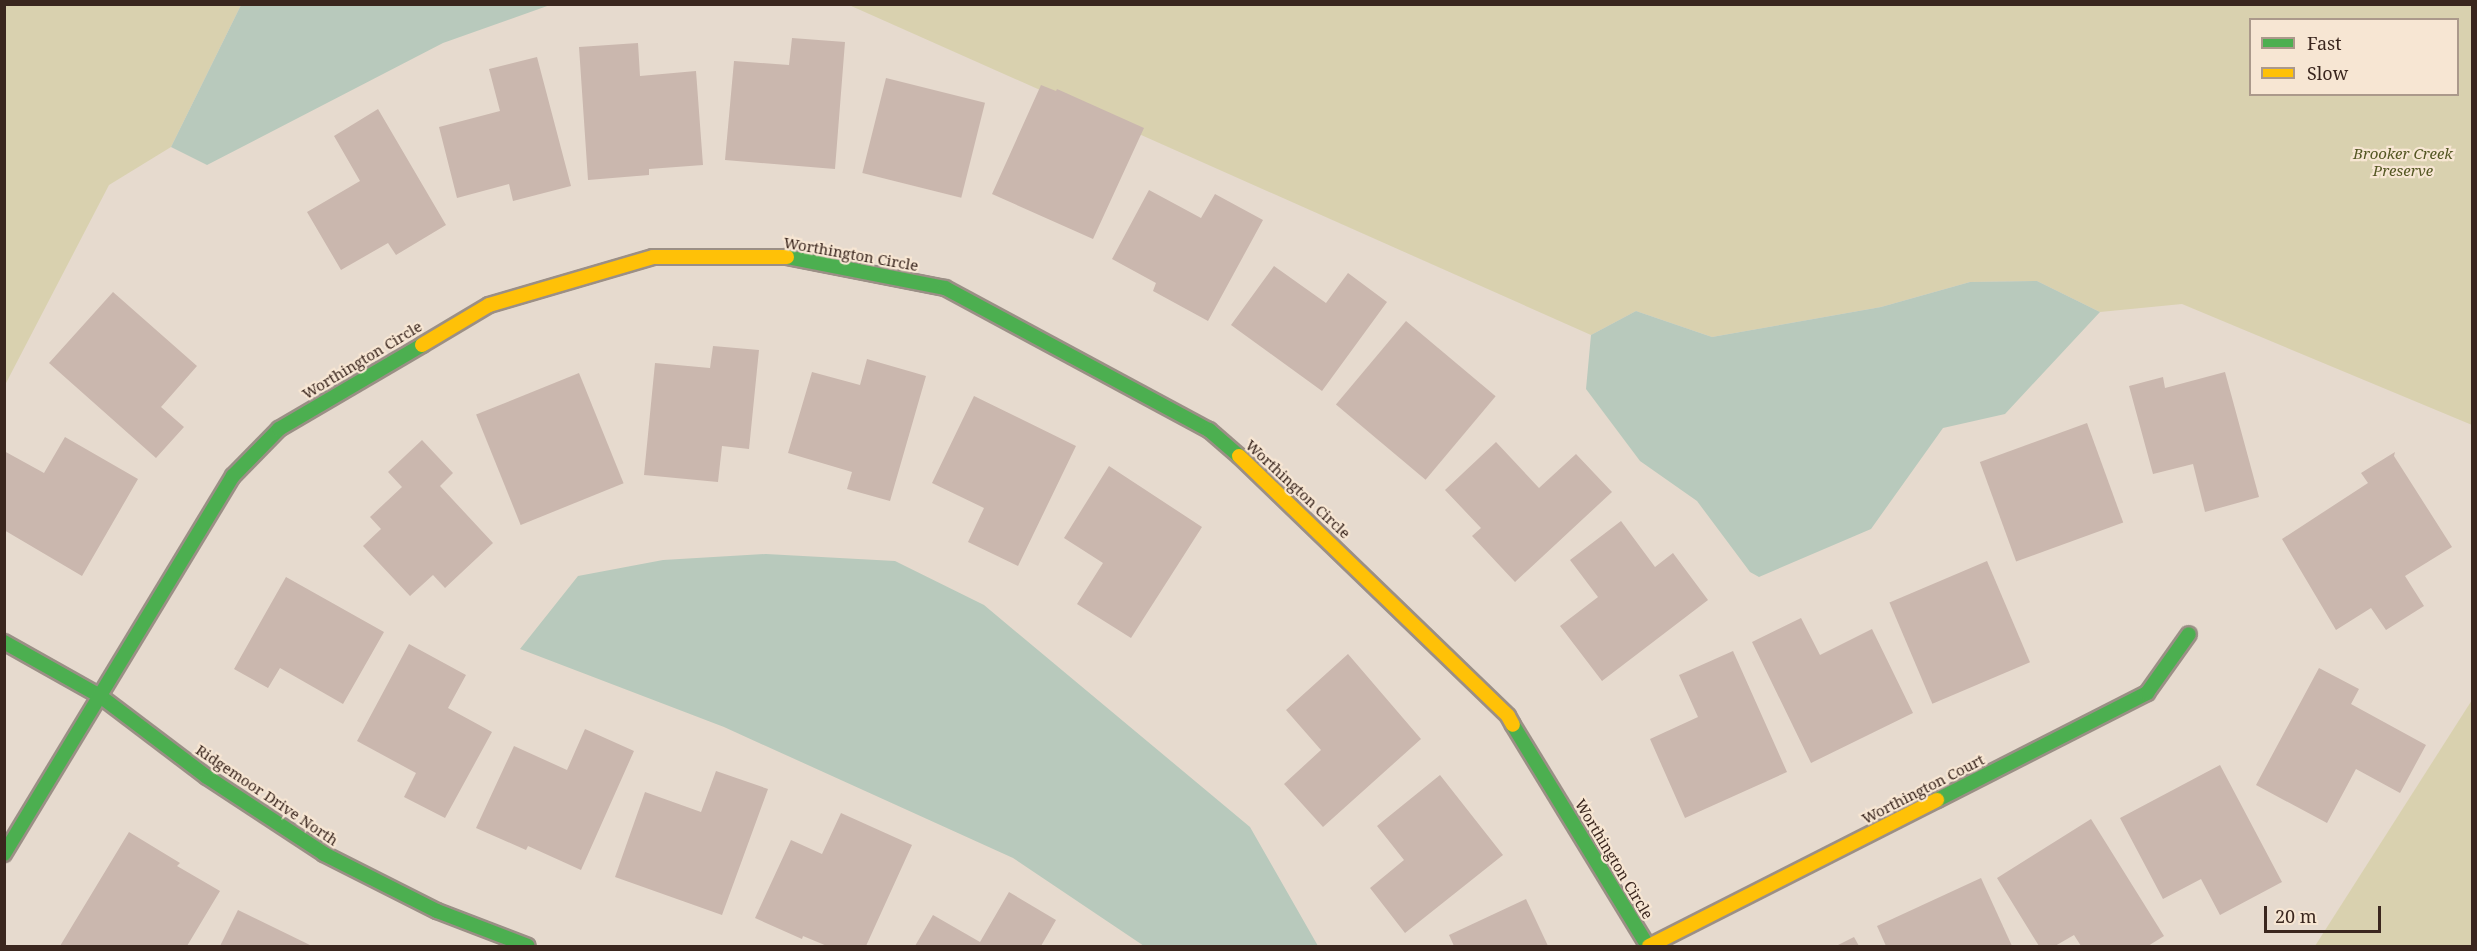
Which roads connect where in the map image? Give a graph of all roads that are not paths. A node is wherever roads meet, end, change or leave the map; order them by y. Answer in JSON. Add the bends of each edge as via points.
{"nodes":[{"id":1,"x":2189,"y":634,"type":"dead end"},
{"id":2,"x":4,"y":642,"type":"edge"},
{"id":3,"x":100,"y":696,"type":"junction"},
{"id":4,"x":4,"y":854,"type":"edge"},
{"id":5,"x":528,"y":946,"type":"edge"},
{"id":6,"x":1649,"y":946,"type":"edge"}],
"edges":[{"from":1,"to":6,"type":"street","name":"Worthington Court","via":[[2148,693]]},
{"from":2,"to":3,"type":"street","name":"Ridgemoor Drive North"},
{"from":3,"to":4,"type":"street","name":"Worthington Circle"},
{"from":3,"to":5,"type":"street","name":"Ridgemoor Drive North","via":[[207,777],[324,854],[437,911]]},
{"from":3,"to":6,"type":"street","name":"Worthington Circle","via":[[233,476],[279,429],[489,305],[653,257],[791,257],[945,288],[1209,430],[1260,474],[1508,716]]}]}
